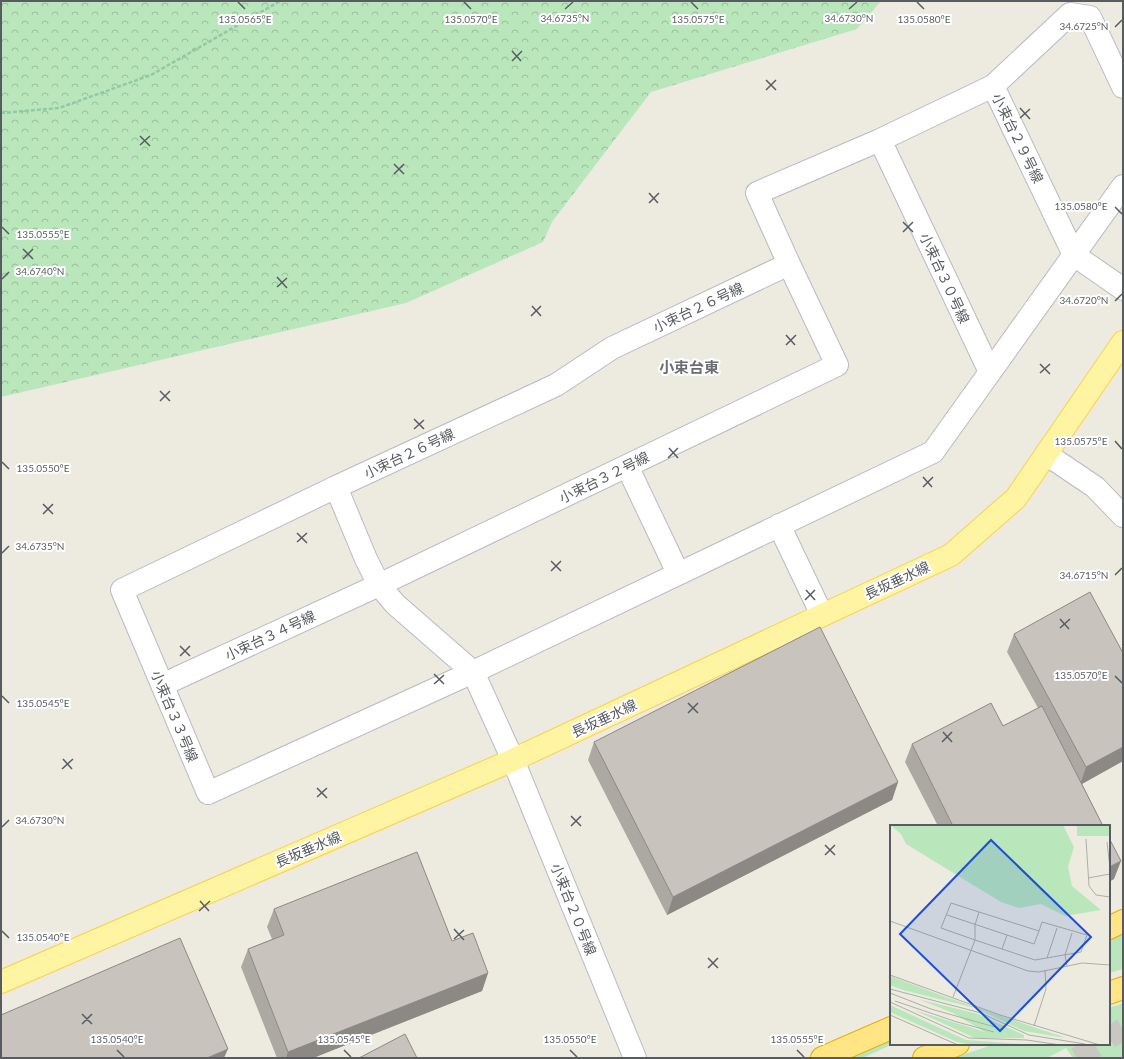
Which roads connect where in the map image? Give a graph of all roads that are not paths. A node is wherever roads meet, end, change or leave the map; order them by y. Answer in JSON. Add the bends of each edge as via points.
{"nodes":[{"id":1,"x":993,"y":86,"type":"junction"},
{"id":2,"x":1123,"y":87,"type":"edge"},
{"id":3,"x":880,"y":140,"type":"junction"},
{"id":4,"x":1123,"y":186,"type":"edge"},
{"id":5,"x":1074,"y":255,"type":"junction"},
{"id":6,"x":789,"y":264,"type":"junction"},
{"id":7,"x":1123,"y":289,"type":"edge"},
{"id":8,"x":1123,"y":342,"type":"edge"},
{"id":9,"x":990,"y":372,"type":"junction"},
{"id":10,"x":1046,"y":454,"type":"junction"},
{"id":11,"x":627,"y":466,"type":"junction"},
{"id":12,"x":336,"y":487,"type":"junction"},
{"id":13,"x":1123,"y":516,"type":"edge"},
{"id":14,"x":778,"y":525,"type":"junction"},
{"id":15,"x":678,"y":573,"type":"junction"},
{"id":16,"x":379,"y":585,"type":"junction"},
{"id":17,"x":822,"y":616,"type":"junction"},
{"id":18,"x":473,"y":672,"type":"junction"},
{"id":19,"x":162,"y":685,"type":"junction"},
{"id":20,"x":513,"y":760,"type":"junction"},
{"id":21,"x":1123,"y":921,"type":"edge"},
{"id":22,"x":1110,"y":928,"type":"edge"},
{"id":23,"x":1,"y":982,"type":"edge"},
{"id":24,"x":1123,"y":988,"type":"edge"},
{"id":25,"x":1110,"y":993,"type":"edge"},
{"id":26,"x":890,"y":1028,"type":"edge"},
{"id":27,"x":956,"y":1045,"type":"edge"},
{"id":28,"x":635,"y":1058,"type":"edge"},
{"id":29,"x":822,"y":1058,"type":"edge"},
{"id":30,"x":924,"y":1058,"type":"edge"}],
"edges":[{"from":1,"to":2,"type":"street","via":[[1070,14],[1090,17]]},
{"from":1,"to":3,"type":"street"},
{"from":1,"to":5,"type":"street","name":"小束台２９号線"},
{"from":3,"to":6,"type":"street","via":[[757,194]]},
{"from":3,"to":9,"type":"street","name":"小束台３０号線"},
{"from":4,"to":5,"type":"street"},
{"from":5,"to":7,"type":"street"},
{"from":5,"to":9,"type":"street"},
{"from":6,"to":11,"type":"street","name":"小束台３２号線","via":[[837,365]]},
{"from":6,"to":12,"type":"street","name":"小束台２６号線","via":[[612,348],[556,386]]},
{"from":8,"to":10,"type":"main road","name":"長坂垂水線"},
{"from":9,"to":14,"type":"street","via":[[933,452]]},
{"from":10,"to":13,"type":"street","via":[[1095,487]]},
{"from":10,"to":17,"type":"main road","name":"長坂垂水線","via":[[1016,498],[951,555]]},
{"from":11,"to":15,"type":"street"},
{"from":11,"to":16,"type":"street","name":"小束台３２号線"},
{"from":12,"to":16,"type":"street"},
{"from":12,"to":19,"type":"street","name":"小束台３３号線","via":[[122,590]]},
{"from":14,"to":15,"type":"street"},
{"from":14,"to":17,"type":"street"},
{"from":15,"to":18,"type":"street"},
{"from":16,"to":18,"type":"street","via":[[395,604]]},
{"from":16,"to":19,"type":"street","name":"小束台３４号線"},
{"from":17,"to":20,"type":"main road","name":"長坂垂水線"},
{"from":18,"to":19,"type":"street","name":"小束台３３号線","via":[[208,793]]},
{"from":18,"to":20,"type":"street"},
{"from":20,"to":23,"type":"main road","name":"長坂垂水線"},
{"from":20,"to":28,"type":"street","name":"小束台２０号線"},
{"from":21,"to":22,"type":"highway"},
{"from":24,"to":25,"type":"highway"},
{"from":26,"to":29,"type":"highway"},
{"from":27,"to":30,"type":"highway"}]}
